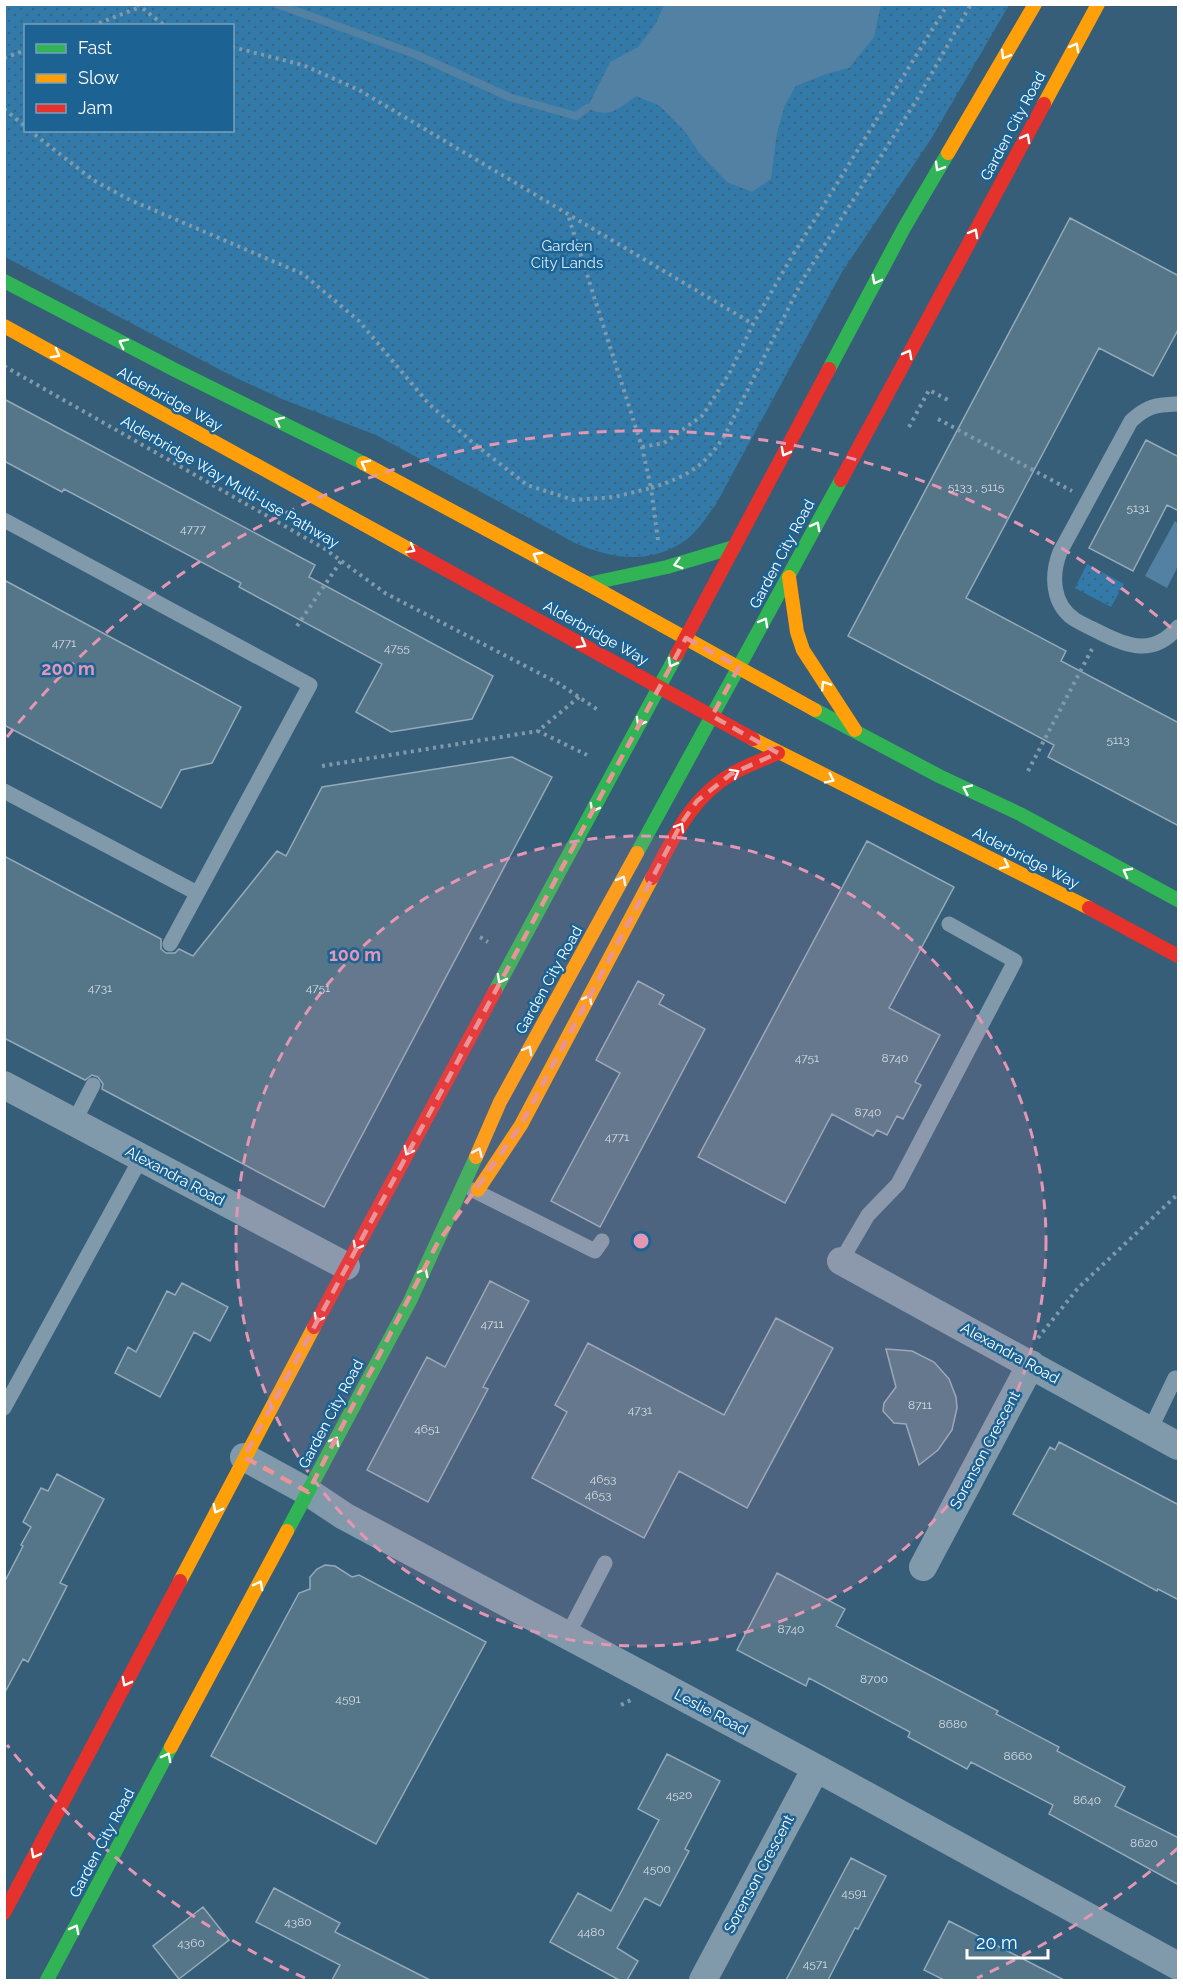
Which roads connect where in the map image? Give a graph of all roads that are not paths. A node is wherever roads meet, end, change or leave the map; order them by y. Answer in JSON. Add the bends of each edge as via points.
{"nodes":[{"id":1,"x":1035,"y":4,"type":"edge"},
{"id":2,"x":1098,"y":4,"type":"edge"},
{"id":3,"x":4,"y":281,"type":"edge"},
{"id":4,"x":4,"y":326,"type":"edge"},
{"id":5,"x":1179,"y":404,"type":"edge"},
{"id":6,"x":4,"y":520,"type":"edge"},
{"id":7,"x":734,"y":547,"type":"junction"},
{"id":8,"x":789,"y":577,"type":"junction"},
{"id":9,"x":588,"y":584,"type":"junction"},
{"id":10,"x":1179,"y":627,"type":"edge"},
{"id":11,"x":686,"y":638,"type":"junction"},
{"id":12,"x":739,"y":667,"type":"junction"},
{"id":13,"x":659,"y":687,"type":"junction"},
{"id":14,"x":712,"y":716,"type":"junction"},
{"id":15,"x":858,"y":734,"type":"junction"},
{"id":16,"x":778,"y":753,"type":"junction"},
{"id":17,"x":4,"y":791,"type":"edge"},
{"id":18,"x":197,"y":893,"type":"junction"},
{"id":19,"x":1179,"y":900,"type":"edge"},
{"id":20,"x":949,"y":924,"type":"dead end"},
{"id":21,"x":170,"y":944,"type":"dead end"},
{"id":22,"x":1179,"y":957,"type":"edge"},
{"id":23,"x":4,"y":1085,"type":"edge"},
{"id":24,"x":93,"y":1085,"type":"dead end"},
{"id":25,"x":74,"y":1122,"type":"junction"},
{"id":26,"x":141,"y":1158,"type":"junction"},
{"id":27,"x":463,"y":1184,"type":"junction"},
{"id":28,"x":477,"y":1192,"type":"junction"},
{"id":29,"x":602,"y":1241,"type":"dead end"},
{"id":30,"x":438,"y":1244,"type":"junction"},
{"id":31,"x":841,"y":1260,"type":"joint"},
{"id":32,"x":346,"y":1266,"type":"junction"},
{"id":33,"x":1030,"y":1364,"type":"junction"},
{"id":34,"x":1175,"y":1378,"type":"dead end"},
{"id":35,"x":4,"y":1408,"type":"edge"},
{"id":36,"x":1150,"y":1430,"type":"junction"},
{"id":37,"x":1179,"y":1446,"type":"edge"},
{"id":38,"x":244,"y":1457,"type":"junction"},
{"id":39,"x":308,"y":1492,"type":"junction"},
{"id":40,"x":605,"y":1563,"type":"dead end"},
{"id":41,"x":923,"y":1567,"type":"dead end"},
{"id":42,"x":567,"y":1636,"type":"junction"},
{"id":43,"x":816,"y":1768,"type":"junction"},
{"id":44,"x":4,"y":1913,"type":"edge"},
{"id":45,"x":1179,"y":1966,"type":"edge"},
{"id":46,"x":47,"y":1980,"type":"edge"},
{"id":47,"x":703,"y":1980,"type":"edge"}],
"edges":[{"from":1,"to":7,"type":"main road","one_way":true,"via":[[904,228]]},
{"from":8,"to":2,"type":"main road","name":"Garden City Road","one_way":true},
{"from":9,"to":3,"type":"main road","name":"Alderbridge Way","one_way":true,"via":[[331,446]]},
{"from":4,"to":13,"type":"main road","name":"Alderbridge Way","one_way":true},
{"from":5,"to":10,"type":"lane","via":[[1155,405],[1131,421],[1060,552],[1054,579],[1055,593],[1073,618],[1117,641],[1135,646],[1163,642]]},
{"from":6,"to":18,"type":"lane","via":[[310,685]]},
{"from":7,"to":9,"type":"main road","one_way":true},
{"from":7,"to":11,"type":"main road"},
{"from":12,"to":8,"type":"main road","name":"Garden City Road","one_way":true},
{"from":15,"to":8,"type":"main road","one_way":true,"via":[[803,650],[796,632]]},
{"from":9,"to":11,"type":"main road","name":"Alderbridge Way"},
{"from":11,"to":12,"type":"main road","name":"Alderbridge Way"},
{"from":11,"to":13,"type":"main road","one_way":true},
{"from":12,"to":14,"type":"main road","name":"Garden City Road"},
{"from":12,"to":15,"type":"main road","name":"Alderbridge Way"},
{"from":13,"to":14,"type":"main road","name":"Alderbridge Way"},
{"from":13,"to":32,"type":"main road","one_way":true},
{"from":14,"to":16,"type":"main road","name":"Alderbridge Way"},
{"from":27,"to":14,"type":"main road","name":"Garden City Road","one_way":true,"via":[[500,1102]]},
{"from":19,"to":15,"type":"main road","name":"Alderbridge Way","one_way":true,"via":[[1020,814]]},
{"from":16,"to":22,"type":"main road","name":"Alderbridge Way","one_way":true,"via":[[1045,885]]},
{"from":28,"to":16,"type":"main road","one_way":true,"via":[[521,1125],[681,824],[697,801],[731,774]]},
{"from":17,"to":18,"type":"lane"},
{"from":18,"to":21,"type":"lane"},
{"from":20,"to":31,"type":"lane","via":[[1015,961],[898,1184],[868,1215]]},
{"from":23,"to":25,"type":"street","name":"Alexandra Road"},
{"from":24,"to":25,"type":"lane"},
{"from":25,"to":26,"type":"street","name":"Alexandra Road"},
{"from":26,"to":32,"type":"street","name":"Alexandra Road"},
{"from":26,"to":35,"type":"lane"},
{"from":27,"to":28,"type":"lane"},
{"from":27,"to":30,"type":"main road","name":"Garden City Road"},
{"from":28,"to":29,"type":"lane","via":[[595,1251]]},
{"from":28,"to":30,"type":"main road"},
{"from":39,"to":30,"type":"main road","name":"Garden City Road","one_way":true},
{"from":31,"to":33,"type":"street","name":"Alexandra Road"},
{"from":32,"to":38,"type":"main road","one_way":true},
{"from":33,"to":36,"type":"street","name":"Alexandra Road"},
{"from":33,"to":41,"type":"street","name":"Sorenson Crescent"},
{"from":34,"to":36,"type":"lane"},
{"from":36,"to":37,"type":"street","name":"Alexandra Road"},
{"from":38,"to":39,"type":"street","name":"Leslie Road"},
{"from":38,"to":44,"type":"main road","one_way":true},
{"from":39,"to":42,"type":"street","name":"Leslie Road","via":[[344,1516]]},
{"from":46,"to":39,"type":"main road","name":"Garden City Road","one_way":true},
{"from":40,"to":42,"type":"lane"},
{"from":42,"to":43,"type":"street","name":"Leslie Road"},
{"from":43,"to":45,"type":"street","name":"Leslie Road"},
{"from":43,"to":47,"type":"street","name":"Sorenson Crescent"}]}
